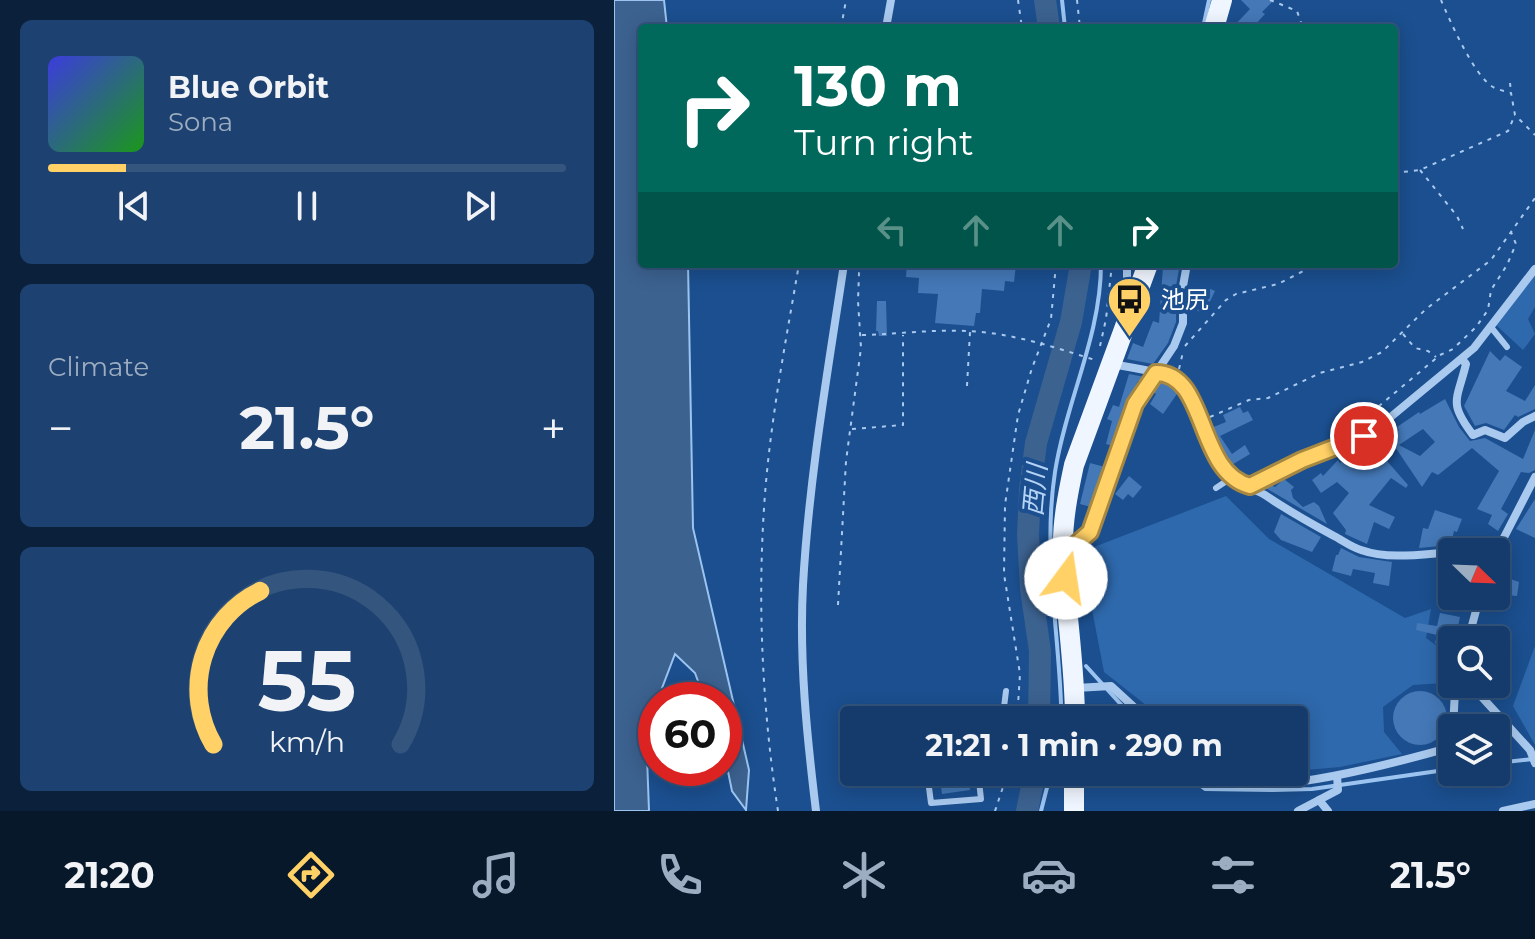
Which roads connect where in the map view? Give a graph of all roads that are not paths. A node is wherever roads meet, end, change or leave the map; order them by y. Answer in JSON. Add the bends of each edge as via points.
{"nodes":[{"id":1,"x":891,"y":0,"type":"edge"},
{"id":2,"x":1222,"y":0,"type":"edge"},
{"id":3,"x":887,"y":24,"type":"edge"},
{"id":4,"x":1215,"y":24,"type":"edge"},
{"id":5,"x":843,"y":268,"type":"edge"},
{"id":6,"x":1127,"y":268,"type":"edge"},
{"id":7,"x":1146,"y":268,"type":"edge"},
{"id":8,"x":1186,"y":268,"type":"edge"},
{"id":9,"x":1535,"y":269,"type":"edge"},
{"id":10,"x":1127,"y":277,"type":"dead end"},
{"id":11,"x":1490,"y":326,"type":"junction"},
{"id":12,"x":1507,"y":347,"type":"dead end"},
{"id":13,"x":1100,"y":357,"type":"junction"},
{"id":14,"x":1467,"y":363,"type":"junction"},
{"id":15,"x":1156,"y":373,"type":"junction"},
{"id":16,"x":1535,"y":416,"type":"edge"},
{"id":17,"x":1535,"y":477,"type":"edge"},
{"id":18,"x":1231,"y":478,"type":"junction"},
{"id":19,"x":1250,"y":486,"type":"junction"},
{"id":20,"x":1216,"y":488,"type":"dead end"},
{"id":21,"x":1504,"y":538,"type":"edge"},
{"id":22,"x":1063,"y":549,"type":"junction"},
{"id":23,"x":1438,"y":553,"type":"edge"},
{"id":24,"x":1075,"y":688,"type":"junction"},
{"id":25,"x":1006,"y":691,"type":"dead end"},
{"id":26,"x":1481,"y":698,"type":"edge"},
{"id":27,"x":1002,"y":706,"type":"edge"},
{"id":28,"x":1075,"y":706,"type":"edge"},
{"id":29,"x":1133,"y":706,"type":"edge"},
{"id":30,"x":1438,"y":751,"type":"edge"},
{"id":31,"x":1535,"y":763,"type":"edge"},
{"id":32,"x":1337,"y":776,"type":"junction"},
{"id":33,"x":1308,"y":779,"type":"edge"},
{"id":34,"x":929,"y":786,"type":"edge"},
{"id":35,"x":980,"y":786,"type":"edge"},
{"id":36,"x":1074,"y":786,"type":"edge"},
{"id":37,"x":1319,"y":800,"type":"junction"},
{"id":38,"x":959,"y":801,"type":"junction"},
{"id":39,"x":1535,"y":804,"type":"edge"},
{"id":40,"x":816,"y":811,"type":"edge"},
{"id":41,"x":960,"y":811,"type":"edge"},
{"id":42,"x":1074,"y":811,"type":"edge"},
{"id":43,"x":1298,"y":811,"type":"edge"},
{"id":44,"x":1328,"y":811,"type":"edge"},
{"id":45,"x":1503,"y":811,"type":"edge"}],
"edges":[{"from":1,"to":3,"type":"street"},
{"from":2,"to":4,"type":"main road"},
{"from":5,"to":40,"type":"street","via":[[803,584],[803,658]]},
{"from":6,"to":10,"type":"street"},
{"from":7,"to":13,"type":"main road"},
{"from":8,"to":15,"type":"street","via":[[1183,323]]},
{"from":9,"to":11,"type":"street"},
{"from":11,"to":12,"type":"lane"},
{"from":11,"to":14,"type":"street"},
{"from":13,"to":15,"type":"street"},
{"from":13,"to":22,"type":"main road","via":[[1067,495]]},
{"from":14,"to":16,"type":"street","via":[[1456,409],[1473,435],[1485,430],[1505,438]]},
{"from":14,"to":19,"type":"street","via":[[1364,436]]},
{"from":15,"to":18,"type":"street","via":[[1177,378],[1219,465]]},
{"from":15,"to":22,"type":"street","via":[[1135,404],[1090,532]]},
{"from":17,"to":21,"type":"street"},
{"from":18,"to":19,"type":"street"},
{"from":18,"to":20,"type":"lane"},
{"from":19,"to":23,"type":"street","via":[[1361,550]]},
{"from":22,"to":24,"type":"main road"},
{"from":24,"to":28,"type":"main road"},
{"from":24,"to":29,"type":"street","via":[[1111,686]]},
{"from":25,"to":27,"type":"lane"},
{"from":26,"to":31,"type":"street","via":[[1530,750]]},
{"from":30,"to":32,"type":"street"},
{"from":32,"to":33,"type":"street"},
{"from":32,"to":37,"type":"street","via":[[1338,790]]},
{"from":34,"to":38,"type":"lane","via":[[931,803]]},
{"from":35,"to":38,"type":"lane","via":[[981,799]]},
{"from":36,"to":42,"type":"main road"},
{"from":37,"to":43,"type":"street"},
{"from":37,"to":44,"type":"street"},
{"from":38,"to":41,"type":"lane"},
{"from":39,"to":45,"type":"street"}]}
